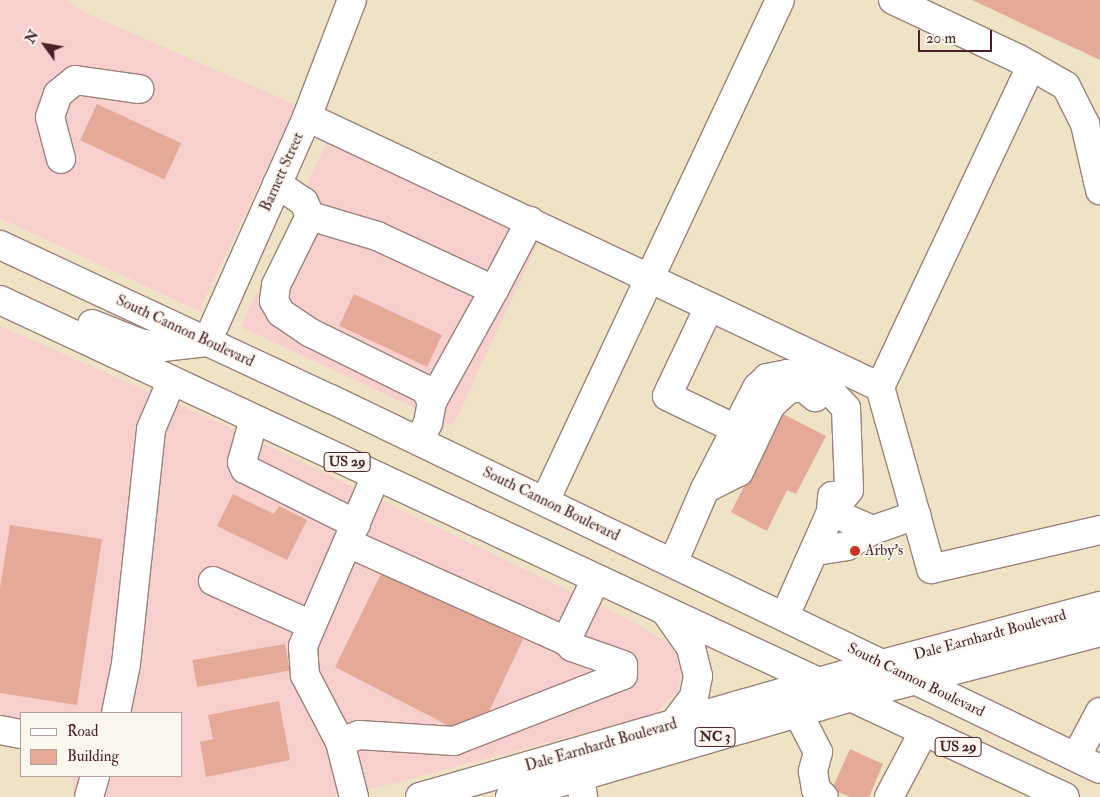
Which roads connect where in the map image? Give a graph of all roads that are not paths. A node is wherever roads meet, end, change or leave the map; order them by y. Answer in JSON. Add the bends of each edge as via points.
{"nodes":[{"id":1,"x":352,"y":0,"type":"edge"},
{"id":2,"x":780,"y":0,"type":"edge"},
{"id":3,"x":893,"y":0,"type":"edge"},
{"id":4,"x":1030,"y":66,"type":"junction"},
{"id":5,"x":139,"y":89,"type":"dead end"},
{"id":6,"x":307,"y":117,"type":"junction"},
{"id":7,"x":61,"y":159,"type":"dead end"},
{"id":8,"x":277,"y":184,"type":"junction"},
{"id":9,"x":1100,"y":190,"type":"edge"},
{"id":10,"x":310,"y":216,"type":"junction"},
{"id":11,"x":530,"y":221,"type":"junction"},
{"id":12,"x":0,"y":245,"type":"edge"},
{"id":13,"x":648,"y":277,"type":"junction"},
{"id":14,"x":494,"y":290,"type":"junction"},
{"id":15,"x":1,"y":305,"type":"edge"},
{"id":16,"x":709,"y":307,"type":"junction"},
{"id":17,"x":34,"y":316,"type":"junction"},
{"id":18,"x":207,"y":342,"type":"junction"},
{"id":19,"x":172,"y":380,"type":"junction"},
{"id":20,"x":880,"y":387,"type":"junction"},
{"id":21,"x":432,"y":402,"type":"junction"},
{"id":22,"x":254,"y":419,"type":"junction"},
{"id":23,"x":736,"y":429,"type":"junction"},
{"id":24,"x":419,"y":441,"type":"junction"},
{"id":25,"x":376,"y":476,"type":"junction"},
{"id":26,"x":705,"y":489,"type":"junction"},
{"id":27,"x":545,"y":501,"type":"junction"},
{"id":28,"x":831,"y":512,"type":"junction"},
{"id":29,"x":916,"y":515,"type":"junction"},
{"id":30,"x":872,"y":530,"type":"junction"},
{"id":31,"x":1100,"y":530,"type":"edge"},
{"id":32,"x":352,"y":533,"type":"junction"},
{"id":33,"x":816,"y":551,"type":"junction"},
{"id":34,"x":673,"y":563,"type":"junction"},
{"id":35,"x":596,"y":578,"type":"junction"},
{"id":36,"x":213,"y":581,"type":"dead end"},
{"id":37,"x":1100,"y":606,"type":"edge"},
{"id":38,"x":665,"y":611,"type":"junction"},
{"id":39,"x":785,"y":616,"type":"junction"},
{"id":40,"x":312,"y":625,"type":"junction"},
{"id":41,"x":1100,"y":632,"type":"edge"},
{"id":42,"x":566,"y":641,"type":"junction"},
{"id":43,"x":882,"y":664,"type":"junction"},
{"id":44,"x":918,"y":682,"type":"junction"},
{"id":45,"x":820,"y":683,"type":"junction"},
{"id":46,"x":851,"y":697,"type":"junction"},
{"id":47,"x":116,"y":712,"type":"edge"},
{"id":48,"x":1100,"y":712,"type":"edge"},
{"id":49,"x":798,"y":713,"type":"junction"},
{"id":50,"x":673,"y":725,"type":"junction"},
{"id":51,"x":0,"y":730,"type":"edge"},
{"id":52,"x":924,"y":731,"type":"junction"},
{"id":53,"x":20,"y":734,"type":"edge"},
{"id":54,"x":340,"y":742,"type":"junction"},
{"id":55,"x":1076,"y":757,"type":"junction"},
{"id":56,"x":1100,"y":769,"type":"edge"},
{"id":57,"x":96,"y":777,"type":"edge"},
{"id":58,"x":582,"y":787,"type":"edge"},
{"id":59,"x":90,"y":797,"type":"edge"},
{"id":60,"x":354,"y":797,"type":"edge"},
{"id":61,"x":420,"y":797,"type":"edge"},
{"id":62,"x":510,"y":797,"type":"edge"},
{"id":63,"x":824,"y":797,"type":"edge"},
{"id":64,"x":889,"y":797,"type":"edge"},
{"id":65,"x":1065,"y":797,"type":"edge"}],
"edges":[{"from":1,"to":6,"type":"main road","name":"Barnett Street"},
{"from":2,"to":13,"type":"main road"},
{"from":3,"to":4,"type":"main road"},
{"from":4,"to":9,"type":"main road","via":[[1066,86],[1085,124]]},
{"from":4,"to":20,"type":"main road"},
{"from":5,"to":7,"type":"main road","via":[[75,80],[58,94],[50,117]]},
{"from":6,"to":8,"type":"main road","name":"Barnett Street"},
{"from":6,"to":11,"type":"main road"},
{"from":8,"to":10,"type":"main road","via":[[304,202]]},
{"from":8,"to":18,"type":"main road","name":"Barnett Street"},
{"from":10,"to":14,"type":"main road","via":[[377,236]]},
{"from":10,"to":21,"type":"main road","via":[[282,270],[274,301],[281,313],[311,333],[426,389]]},
{"from":11,"to":13,"type":"main road"},
{"from":11,"to":14,"type":"main road"},
{"from":12,"to":18,"type":"main road","name":"South Cannon Boulevard","number":"US 29"},
{"from":13,"to":16,"type":"main road"},
{"from":13,"to":27,"type":"main road"},
{"from":14,"to":21,"type":"main road"},
{"from":15,"to":17,"type":"main road","number":"US 29"},
{"from":16,"to":20,"type":"main road"},
{"from":16,"to":23,"type":"main road","via":[[668,396]]},
{"from":17,"to":18,"type":"main road","number":"US 29","via":[[73,318],[140,343],[163,348]]},
{"from":17,"to":19,"type":"main road","number":"US 29"},
{"from":18,"to":24,"type":"main road","name":"South Cannon Boulevard","number":"US 29"},
{"from":19,"to":22,"type":"main road","number":"US 29"},
{"from":19,"to":47,"type":"main road","via":[[151,429],[126,664]]},
{"from":20,"to":29,"type":"main road"},
{"from":21,"to":24,"type":"main road","via":[[428,423]]},
{"from":22,"to":25,"type":"main road","number":"US 29"},
{"from":22,"to":32,"type":"main road","via":[[242,462],[245,469]]},
{"from":23,"to":26,"type":"main road"},
{"from":23,"to":28,"type":"main road","via":[[757,388],[767,378],[787,374],[831,392],[846,408],[849,490]]},
{"from":24,"to":27,"type":"main road","name":"South Cannon Boulevard","number":"US 29"},
{"from":25,"to":32,"type":"main road"},
{"from":25,"to":35,"type":"main road","number":"US 29"},
{"from":26,"to":28,"type":"main road","via":[[739,472],[772,405],[789,389],[803,387],[830,415]]},
{"from":26,"to":34,"type":"main road"},
{"from":27,"to":34,"type":"main road","name":"South Cannon Boulevard","number":"US 29"},
{"from":28,"to":30,"type":"main road"},
{"from":28,"to":33,"type":"main road"},
{"from":29,"to":30,"type":"main road"},
{"from":29,"to":31,"type":"main road","via":[[931,569]]},
{"from":30,"to":33,"type":"main road","via":[[847,546]]},
{"from":32,"to":40,"type":"main road"},
{"from":32,"to":42,"type":"main road"},
{"from":33,"to":39,"type":"main road"},
{"from":34,"to":39,"type":"main road","name":"South Cannon Boulevard","number":"US 29"},
{"from":35,"to":38,"type":"main road","number":"US 29"},
{"from":35,"to":42,"type":"main road"},
{"from":36,"to":40,"type":"main road"},
{"from":37,"to":43,"type":"main road","name":"Dale Earnhardt Boulevard","number":"NC 3"},
{"from":38,"to":45,"type":"main road","number":"US 29"},
{"from":38,"to":50,"type":"main road","via":[[691,648],[698,676],[694,697]]},
{"from":39,"to":43,"type":"main road","name":"South Cannon Boulevard","number":"US 29"},
{"from":40,"to":54,"type":"main road","via":[[303,646],[306,675]]},
{"from":41,"to":44,"type":"main road","name":"Dale Earnhardt Boulevard","number":"NC 3"},
{"from":42,"to":54,"type":"main road","via":[[572,647],[623,665],[623,675],[454,741],[359,735]]},
{"from":43,"to":44,"type":"main road","name":"South Cannon Boulevard","number":"US 29"},
{"from":43,"to":45,"type":"main road","name":"Dale Earnhardt Boulevard","number":"NC 3"},
{"from":44,"to":46,"type":"main road","name":"Dale Earnhardt Boulevard","number":"NC 3"},
{"from":44,"to":55,"type":"main road","name":"South Cannon Boulevard","number":"US 29"},
{"from":45,"to":46,"type":"main road","number":"US 29"},
{"from":45,"to":50,"type":"main road","name":"Dale Earnhardt Boulevard","number":"NC 3"},
{"from":46,"to":49,"type":"main road","name":"Dale Earnhardt Boulevard","number":"NC 3"},
{"from":46,"to":52,"type":"main road","number":"US 29"},
{"from":48,"to":55,"type":"main road"},
{"from":49,"to":58,"type":"main road","name":"Dale Earnhardt Boulevard","number":"NC 3"},
{"from":49,"to":63,"type":"main road","via":[[818,752],[813,771],[816,789]]},
{"from":50,"to":61,"type":"main road","name":"Dale Earnhardt Boulevard","number":"NC 3"},
{"from":51,"to":53,"type":"main road"},
{"from":52,"to":64,"type":"main road"},
{"from":52,"to":65,"type":"main road","number":"US 29"},
{"from":54,"to":60,"type":"main road"},
{"from":55,"to":56,"type":"main road","name":"South Cannon Boulevard","number":"US 29"},
{"from":57,"to":59,"type":"main road"},
{"from":58,"to":62,"type":"main road","name":"Dale Earnhardt Boulevard","number":"NC 3"}]}
